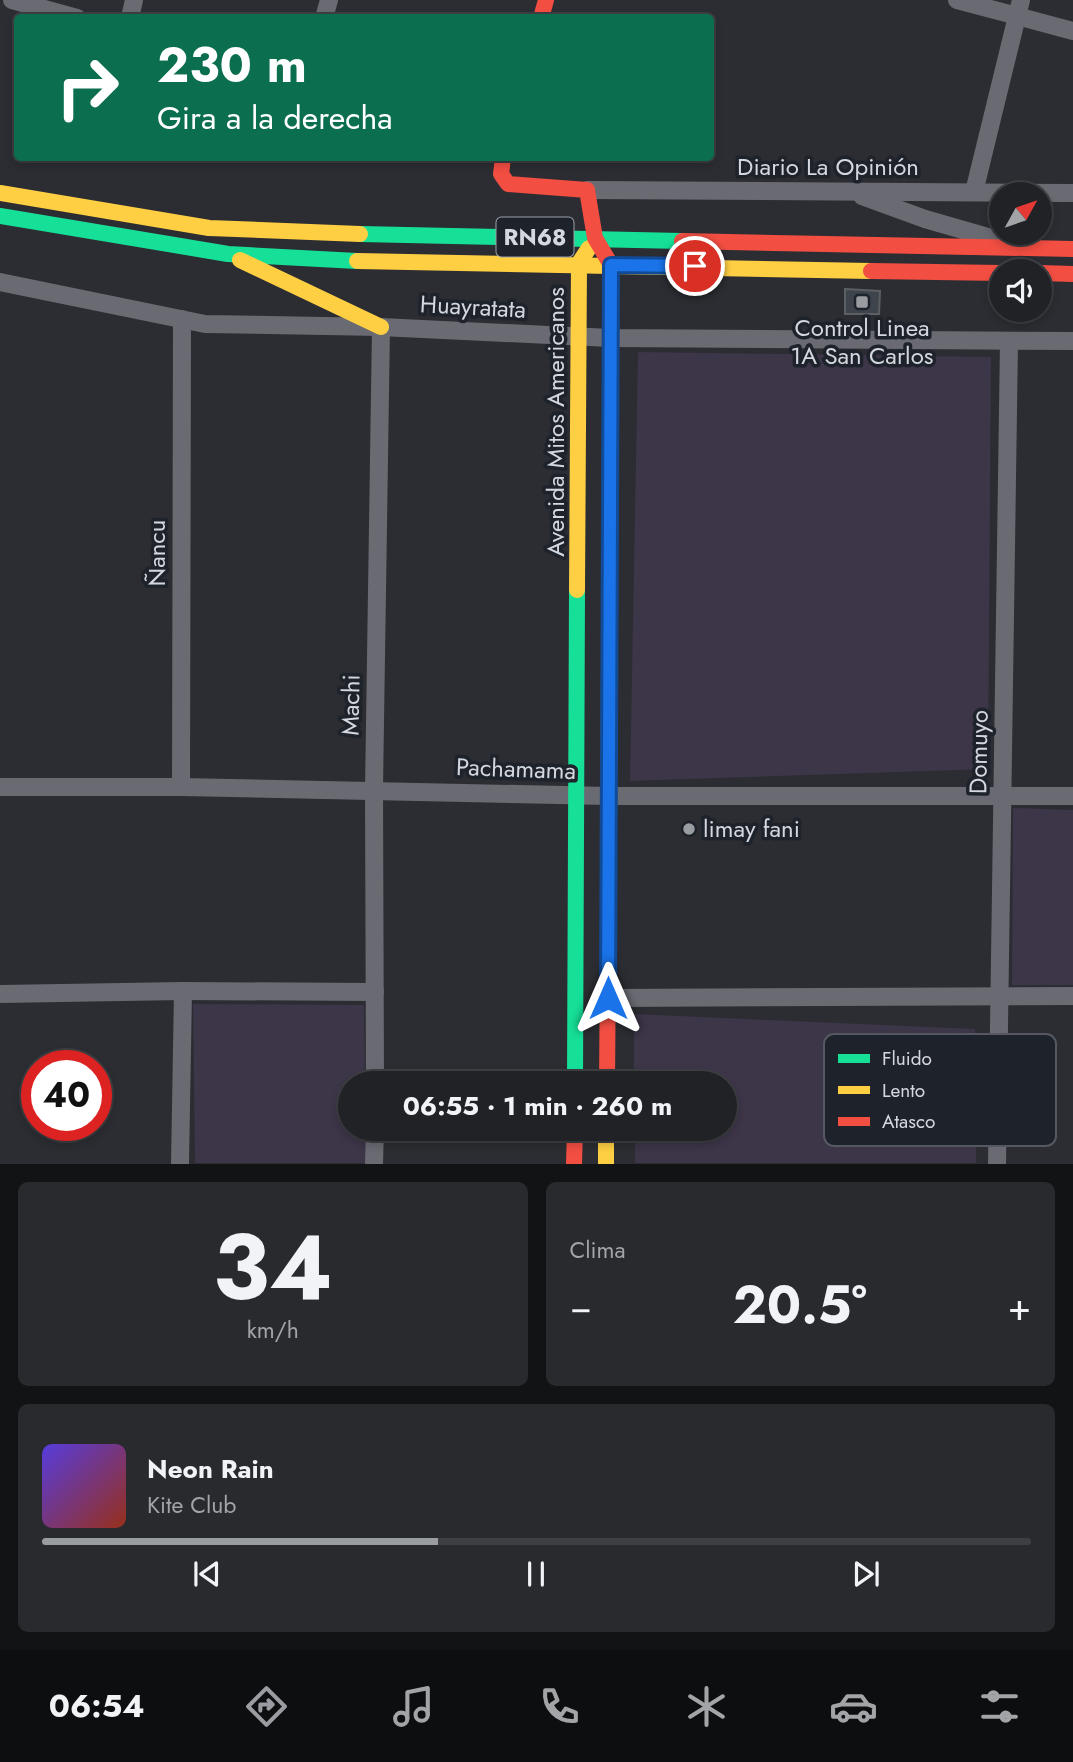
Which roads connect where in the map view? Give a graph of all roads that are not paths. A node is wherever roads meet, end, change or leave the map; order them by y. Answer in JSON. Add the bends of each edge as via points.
{"nodes":[{"id":1,"x":12,"y":0,"type":"edge"},
{"id":2,"x":957,"y":0,"type":"edge"},
{"id":3,"x":1019,"y":8,"type":"edge"},
{"id":4,"x":63,"y":14,"type":"edge"},
{"id":5,"x":1073,"y":31,"type":"edge"},
{"id":6,"x":503,"y":161,"type":"edge"},
{"id":7,"x":587,"y":190,"type":"junction"},
{"id":8,"x":850,"y":192,"type":"junction"},
{"id":9,"x":974,"y":192,"type":"junction"},
{"id":10,"x":1073,"y":192,"type":"edge"},
{"id":11,"x":0,"y":193,"type":"edge"},
{"id":12,"x":0,"y":216,"type":"edge"},
{"id":13,"x":595,"y":238,"type":"junction"},
{"id":14,"x":1029,"y":248,"type":"junction"},
{"id":15,"x":1073,"y":248,"type":"edge"},
{"id":16,"x":228,"y":254,"type":"junction"},
{"id":17,"x":579,"y":263,"type":"junction"},
{"id":18,"x":611,"y":265,"type":"junction"},
{"id":19,"x":989,"y":273,"type":"edge"},
{"id":20,"x":1052,"y":274,"type":"edge"},
{"id":21,"x":1073,"y":274,"type":"edge"},
{"id":22,"x":0,"y":282,"type":"edge"},
{"id":23,"x":182,"y":319,"type":"junction"},
{"id":24,"x":381,"y":327,"type":"junction"},
{"id":25,"x":578,"y":336,"type":"junction"},
{"id":26,"x":610,"y":338,"type":"junction"},
{"id":27,"x":1009,"y":341,"type":"junction"},
{"id":28,"x":1073,"y":341,"type":"edge"},
{"id":29,"x":0,"y":787,"type":"edge"},
{"id":30,"x":181,"y":787,"type":"junction"},
{"id":31,"x":374,"y":789,"type":"junction"},
{"id":32,"x":579,"y":794,"type":"junction"},
{"id":33,"x":1002,"y":794,"type":"junction"},
{"id":34,"x":609,"y":796,"type":"junction"},
{"id":35,"x":1073,"y":796,"type":"edge"},
{"id":36,"x":183,"y":991,"type":"junction"},
{"id":37,"x":375,"y":992,"type":"junction"},
{"id":38,"x":0,"y":994,"type":"edge"},
{"id":39,"x":1000,"y":996,"type":"junction"},
{"id":40,"x":1073,"y":996,"type":"edge"},
{"id":41,"x":608,"y":998,"type":"junction"},
{"id":42,"x":1000,"y":1034,"type":"edge"},
{"id":43,"x":375,"y":1071,"type":"edge"},
{"id":44,"x":575,"y":1071,"type":"edge"},
{"id":45,"x":607,"y":1071,"type":"edge"},
{"id":46,"x":375,"y":1141,"type":"edge"},
{"id":47,"x":575,"y":1141,"type":"edge"},
{"id":48,"x":606,"y":1141,"type":"edge"},
{"id":49,"x":998,"y":1146,"type":"edge"},
{"id":50,"x":180,"y":1164,"type":"edge"},
{"id":51,"x":374,"y":1164,"type":"edge"},
{"id":52,"x":574,"y":1164,"type":"edge"},
{"id":53,"x":606,"y":1164,"type":"edge"},
{"id":54,"x":998,"y":1164,"type":"edge"}],
"edges":[{"from":1,"to":4,"type":"street"},
{"from":2,"to":3,"type":"street"},
{"from":3,"to":5,"type":"street"},
{"from":3,"to":9,"type":"street"},
{"from":6,"to":7,"type":"main road","name":"Diario La Opinión","via":[[501,177],[513,185]]},
{"from":7,"to":8,"type":"street","name":"Diario La Opinión"},
{"from":7,"to":13,"type":"main road"},
{"from":8,"to":9,"type":"street","name":"Diario La Opinión"},
{"from":8,"to":14,"type":"street"},
{"from":9,"to":10,"type":"street","name":"Diario La Opinión"},
{"from":11,"to":13,"type":"main road","number":"RN68","via":[[209,228],[380,236]]},
{"from":12,"to":16,"type":"main road","number":"RN68"},
{"from":13,"to":14,"type":"main road","number":"RN68"},
{"from":13,"to":17,"type":"main road","name":"Avenida Mitos Americanos"},
{"from":13,"to":18,"type":"main road"},
{"from":14,"to":15,"type":"main road","number":"RN68"},
{"from":16,"to":17,"type":"main road","number":"RN68","via":[[349,261]]},
{"from":16,"to":24,"type":"main road"},
{"from":17,"to":18,"type":"main road","number":"RN68"},
{"from":17,"to":25,"type":"main road","name":"Avenida Mitos Americanos"},
{"from":18,"to":19,"type":"main road","number":"RN68"},
{"from":18,"to":26,"type":"main road"},
{"from":20,"to":21,"type":"main road"},
{"from":22,"to":23,"type":"street","name":"Huayratata"},
{"from":23,"to":24,"type":"street","name":"Huayratata","via":[[205,324]]},
{"from":23,"to":30,"type":"street","name":"Ñancu"},
{"from":24,"to":25,"type":"street","name":"Huayratata"},
{"from":24,"to":31,"type":"street","name":"Machi"},
{"from":25,"to":26,"type":"street","name":"Huayratata"},
{"from":25,"to":32,"type":"main road","name":"Avenida Mitos Americanos"},
{"from":26,"to":27,"type":"street","name":"Huayratata"},
{"from":26,"to":34,"type":"main road"},
{"from":27,"to":28,"type":"street","name":"Huayratata"},
{"from":27,"to":33,"type":"street","name":"Domuyo"},
{"from":29,"to":30,"type":"street","name":"Pachamama"},
{"from":30,"to":31,"type":"street","name":"Pachamama"},
{"from":31,"to":32,"type":"street","name":"Pachamama"},
{"from":31,"to":37,"type":"street","name":"Machi"},
{"from":32,"to":34,"type":"street","name":"Pachamama"},
{"from":32,"to":44,"type":"main road","name":"Avenida Mitos Americanos"},
{"from":33,"to":34,"type":"street","name":"Pachamama"},
{"from":33,"to":35,"type":"street","name":"Pachamama"},
{"from":33,"to":39,"type":"street","name":"Domuyo"},
{"from":34,"to":41,"type":"main road"},
{"from":36,"to":37,"type":"street"},
{"from":36,"to":38,"type":"street"},
{"from":36,"to":50,"type":"street"},
{"from":37,"to":43,"type":"street","name":"Machi"},
{"from":39,"to":40,"type":"street"},
{"from":39,"to":41,"type":"street"},
{"from":39,"to":42,"type":"street","name":"Domuyo"},
{"from":41,"to":45,"type":"main road"},
{"from":46,"to":51,"type":"street"},
{"from":47,"to":52,"type":"main road"},
{"from":48,"to":53,"type":"main road"},
{"from":49,"to":54,"type":"street","name":"Domuyo"}]}
